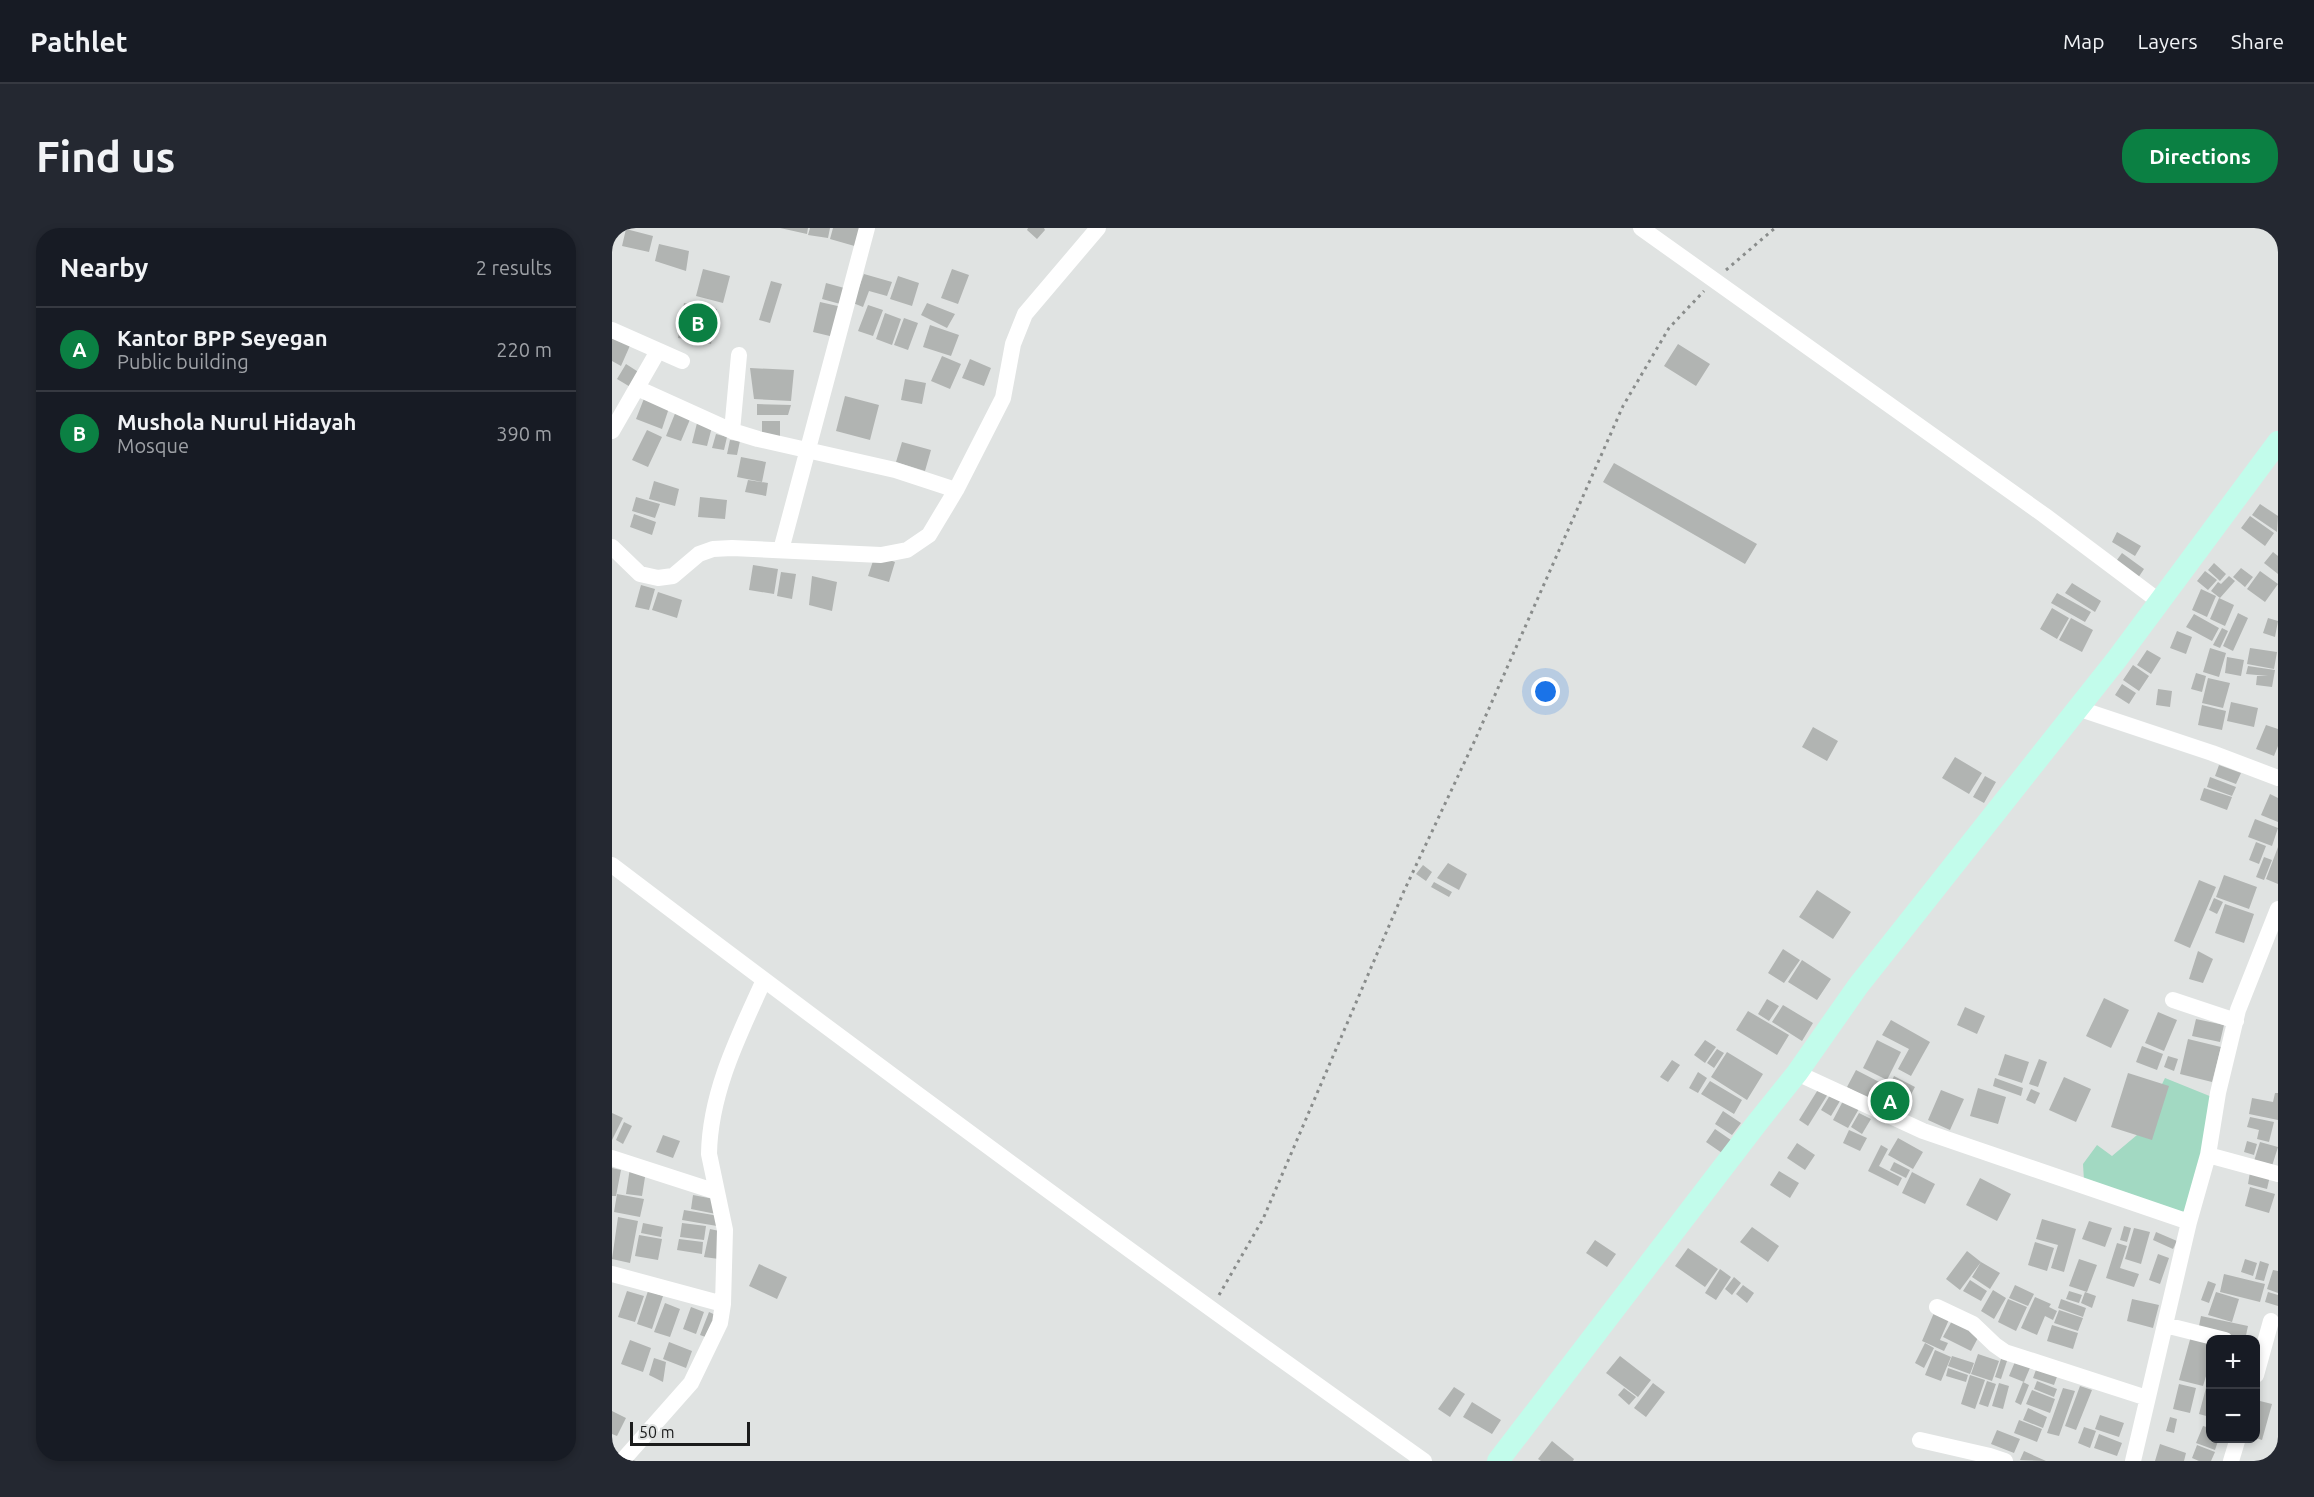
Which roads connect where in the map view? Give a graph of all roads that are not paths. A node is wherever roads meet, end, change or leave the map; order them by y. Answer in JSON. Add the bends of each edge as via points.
{"nodes":[{"id":1,"x":867,"y":228,"type":"edge"},
{"id":2,"x":1098,"y":228,"type":"edge"},
{"id":3,"x":1641,"y":228,"type":"edge"},
{"id":4,"x":612,"y":330,"type":"edge"},
{"id":5,"x":658,"y":351,"type":"junction"},
{"id":6,"x":739,"y":355,"type":"dead end"},
{"id":7,"x":682,"y":361,"type":"dead end"},
{"id":8,"x":637,"y":388,"type":"junction"},
{"id":9,"x":732,"y":430,"type":"junction"},
{"id":10,"x":612,"y":431,"type":"edge"},
{"id":11,"x":2278,"y":442,"type":"edge"},
{"id":12,"x":808,"y":451,"type":"junction"},
{"id":13,"x":956,"y":490,"type":"junction"},
{"id":14,"x":612,"y":547,"type":"edge"},
{"id":15,"x":781,"y":550,"type":"junction"},
{"id":16,"x":2160,"y":602,"type":"junction"},
{"id":17,"x":2077,"y":708,"type":"junction"},
{"id":18,"x":2277,"y":773,"type":"edge"},
{"id":19,"x":612,"y":865,"type":"edge"},
{"id":20,"x":2278,"y":909,"type":"edge"},
{"id":21,"x":764,"y":980,"type":"junction"},
{"id":22,"x":2173,"y":1000,"type":"dead end"},
{"id":23,"x":2236,"y":1021,"type":"junction"},
{"id":24,"x":1797,"y":1073,"type":"junction"},
{"id":25,"x":2208,"y":1155,"type":"junction"},
{"id":26,"x":612,"y":1158,"type":"edge"},
{"id":27,"x":2278,"y":1174,"type":"edge"},
{"id":28,"x":717,"y":1192,"type":"junction"},
{"id":29,"x":2189,"y":1222,"type":"junction"},
{"id":30,"x":612,"y":1274,"type":"edge"},
{"id":31,"x":723,"y":1304,"type":"junction"},
{"id":32,"x":1937,"y":1307,"type":"dead end"},
{"id":33,"x":2271,"y":1321,"type":"dead end"},
{"id":34,"x":2165,"y":1325,"type":"junction"},
{"id":35,"x":2206,"y":1335,"type":"edge"},
{"id":36,"x":2266,"y":1349,"type":"edge"},
{"id":37,"x":2260,"y":1365,"type":"edge"},
{"id":38,"x":2147,"y":1398,"type":"junction"},
{"id":39,"x":1920,"y":1440,"type":"dead end"},
{"id":40,"x":2236,"y":1443,"type":"edge"},
{"id":41,"x":622,"y":1461,"type":"edge"},
{"id":42,"x":1424,"y":1461,"type":"edge"},
{"id":43,"x":1498,"y":1461,"type":"edge"},
{"id":44,"x":2005,"y":1461,"type":"edge"},
{"id":45,"x":2133,"y":1461,"type":"edge"},
{"id":46,"x":2231,"y":1461,"type":"edge"}],
"edges":[{"from":1,"to":12,"type":"street"},
{"from":2,"to":13,"type":"street","via":[[1025,314],[1013,344],[1003,399]]},
{"from":3,"to":16,"type":"street"},
{"from":4,"to":5,"type":"street"},
{"from":5,"to":7,"type":"street"},
{"from":5,"to":8,"type":"street"},
{"from":6,"to":9,"type":"street"},
{"from":8,"to":9,"type":"street"},
{"from":8,"to":10,"type":"street"},
{"from":9,"to":12,"type":"street"},
{"from":11,"to":16,"type":"main road"},
{"from":12,"to":13,"type":"street"},
{"from":12,"to":15,"type":"street"},
{"from":13,"to":15,"type":"street","via":[[929,535],[907,550],[881,555]]},
{"from":14,"to":15,"type":"street","via":[[640,574],[658,578],[673,576],[699,554],[713,549]]},
{"from":16,"to":17,"type":"main road"},
{"from":17,"to":18,"type":"street"},
{"from":17,"to":24,"type":"main road","via":[[1858,986]]},
{"from":19,"to":21,"type":"street"},
{"from":20,"to":23,"type":"street"},
{"from":21,"to":28,"type":"street","via":[[734,1044],[715,1110],[709,1154]]},
{"from":21,"to":42,"type":"street","via":[[1210,1309]]},
{"from":22,"to":23,"type":"street"},
{"from":23,"to":25,"type":"street"},
{"from":24,"to":29,"type":"street","via":[[1923,1131]]},
{"from":24,"to":43,"type":"main road"},
{"from":25,"to":27,"type":"street"},
{"from":25,"to":29,"type":"street"},
{"from":26,"to":28,"type":"street"},
{"from":28,"to":31,"type":"street","via":[[726,1247]]},
{"from":29,"to":34,"type":"street"},
{"from":30,"to":31,"type":"street"},
{"from":31,"to":41,"type":"street","via":[[720,1323],[691,1383]]},
{"from":32,"to":38,"type":"street","via":[[1973,1324],[2005,1352]]},
{"from":33,"to":36,"type":"street"},
{"from":34,"to":35,"type":"street"},
{"from":34,"to":38,"type":"street"},
{"from":36,"to":37,"type":"street"},
{"from":38,"to":45,"type":"street"},
{"from":39,"to":44,"type":"street"},
{"from":40,"to":46,"type":"street"}]}
